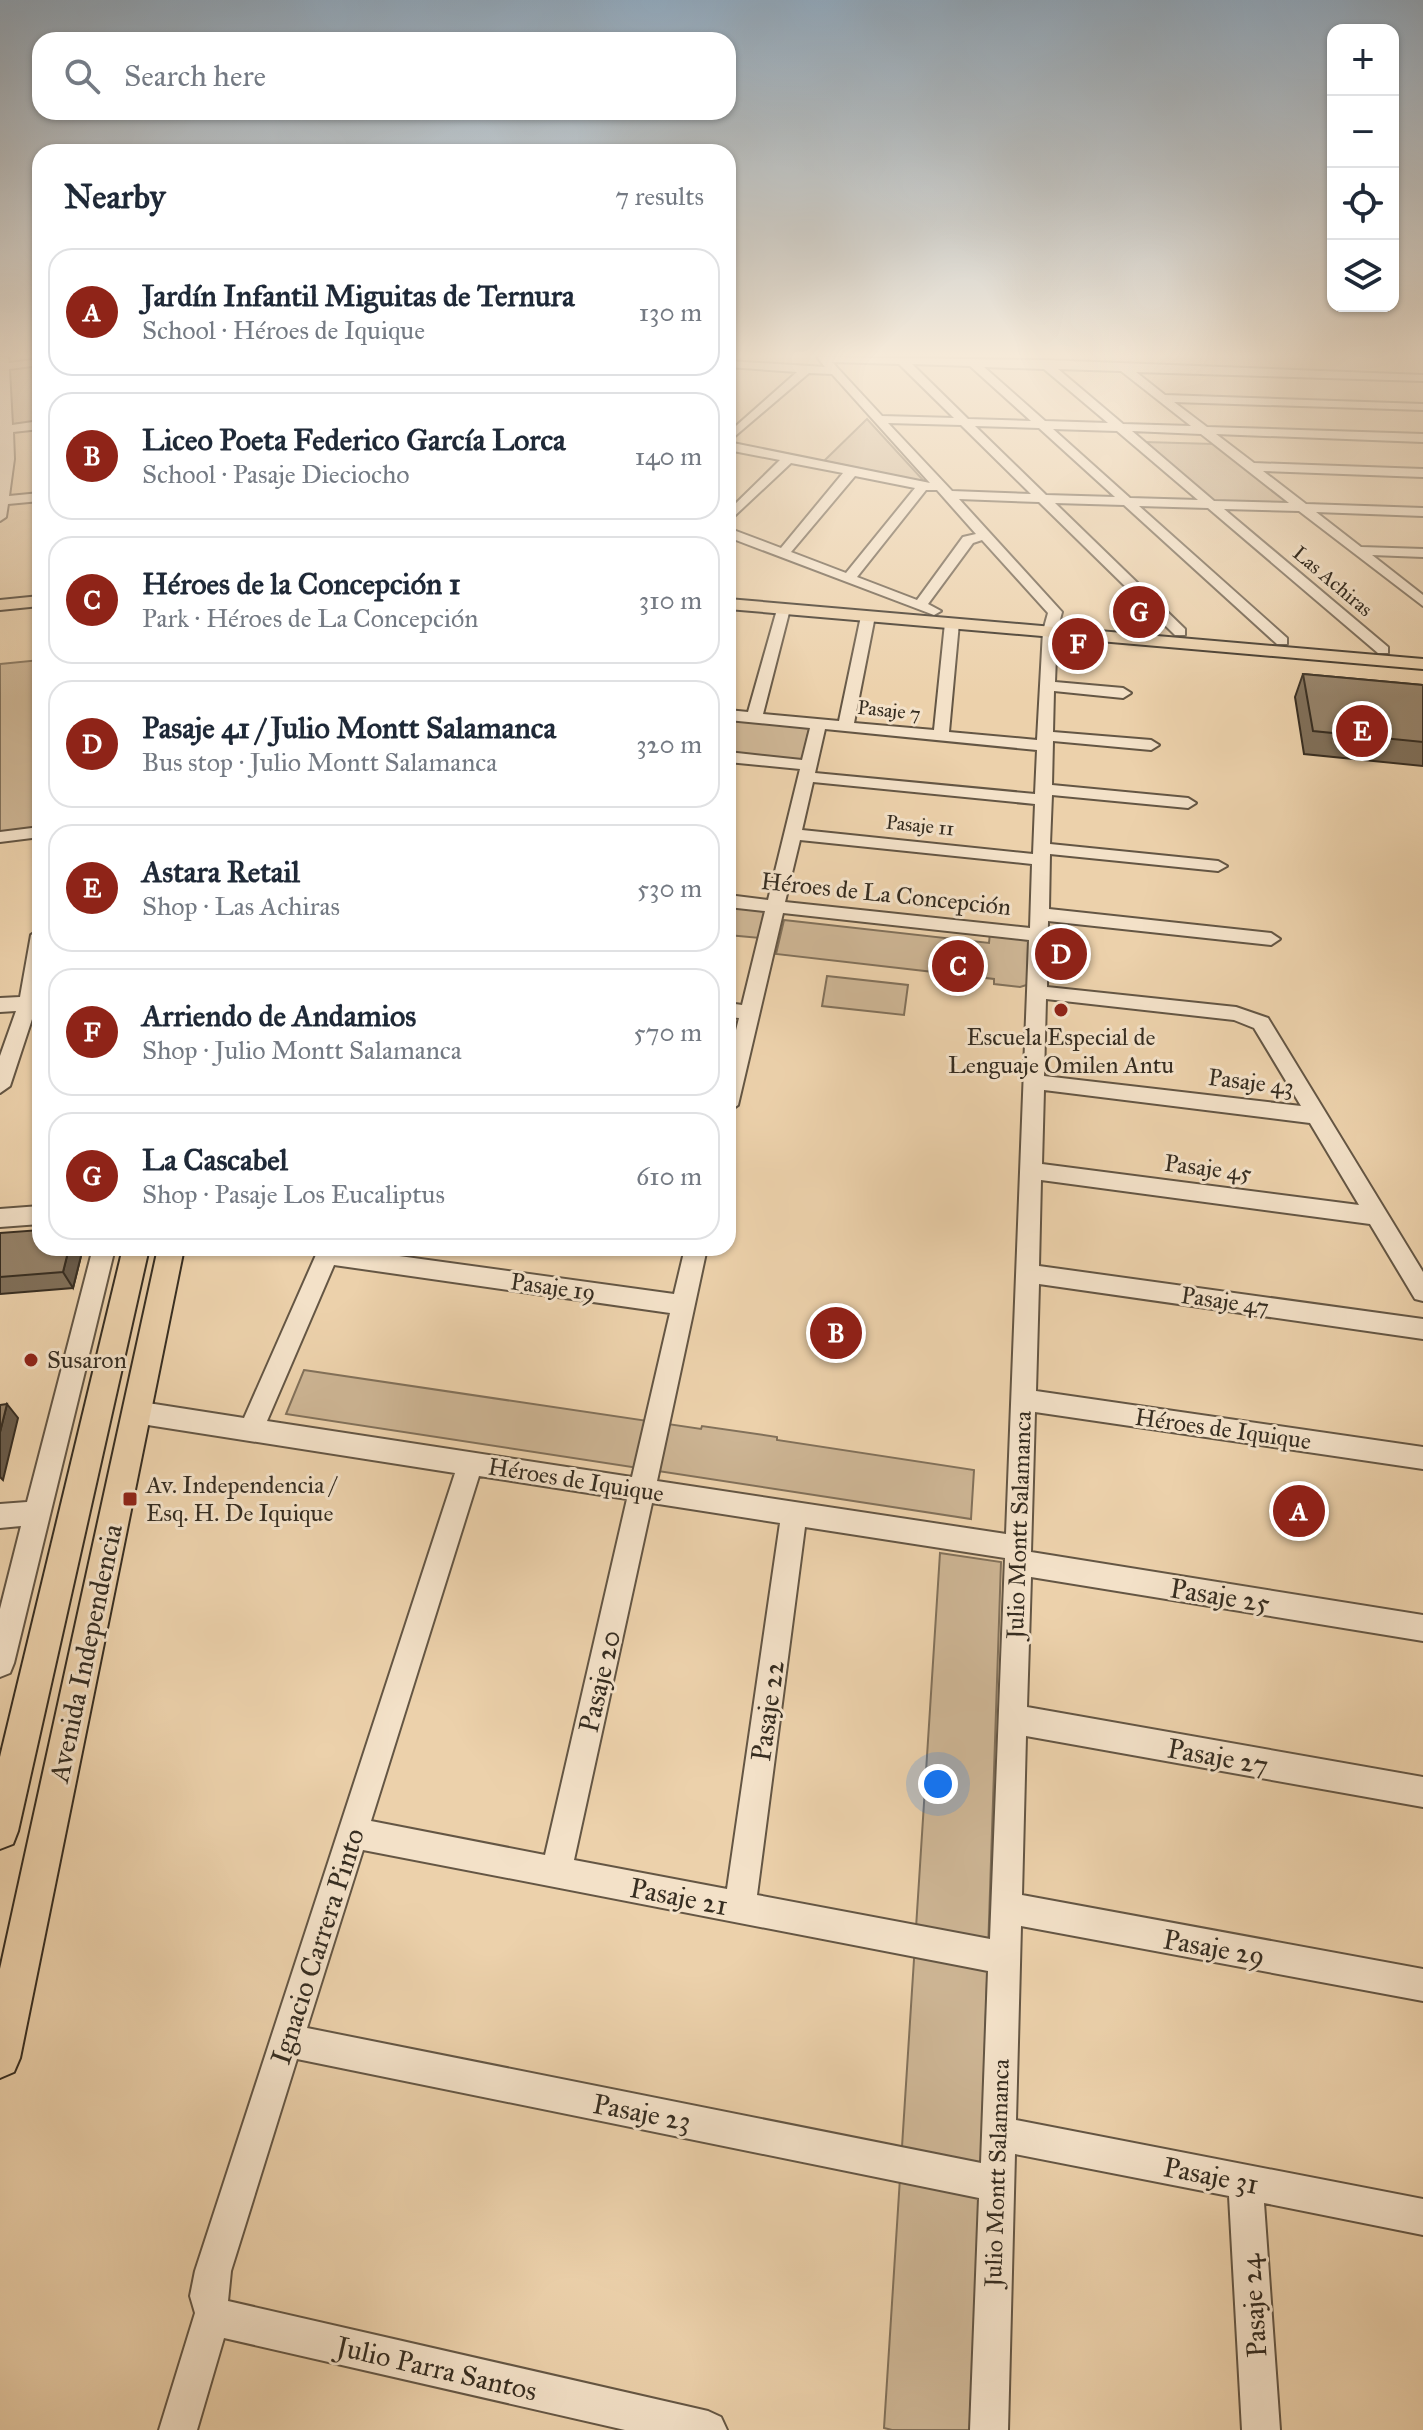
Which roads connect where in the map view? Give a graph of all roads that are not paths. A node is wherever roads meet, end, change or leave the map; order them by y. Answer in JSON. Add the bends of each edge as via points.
{"nodes":[{"id":1,"x":3,"y":470,"type":"edge"},
{"id":2,"x":776,"y":470,"type":"edge"},
{"id":3,"x":927,"y":470,"type":"edge"},
{"id":4,"x":1013,"y":470,"type":"edge"},
{"id":5,"x":1092,"y":470,"type":"edge"},
{"id":6,"x":1172,"y":470,"type":"edge"},
{"id":7,"x":1255,"y":470,"type":"edge"},
{"id":8,"x":1348,"y":470,"type":"edge"},
{"id":9,"x":852,"y":471,"type":"joint"},
{"id":10,"x":1423,"y":473,"type":"edge"},
{"id":11,"x":923,"y":486,"type":"junction"},
{"id":12,"x":946,"y":491,"type":"junction"},
{"id":13,"x":32,"y":498,"type":"edge"},
{"id":14,"x":1041,"y":498,"type":"junction"},
{"id":15,"x":2,"y":501,"type":"edge"},
{"id":16,"x":1126,"y":501,"type":"junction"},
{"id":17,"x":1212,"y":504,"type":"junction"},
{"id":18,"x":1303,"y":508,"type":"junction"},
{"id":19,"x":736,"y":510,"type":"edge"},
{"id":20,"x":1423,"y":512,"type":"edge"},
{"id":21,"x":0,"y":517,"type":"edge"},
{"id":22,"x":736,"y":535,"type":"edge"},
{"id":23,"x":986,"y":535,"type":"junction"},
{"id":24,"x":748,"y":540,"type":"junction"},
{"id":25,"x":736,"y":547,"type":"edge"},
{"id":26,"x":1358,"y":551,"type":"junction"},
{"id":27,"x":783,"y":553,"type":"junction"},
{"id":28,"x":1423,"y":553,"type":"edge"},
{"id":29,"x":849,"y":578,"type":"junction"},
{"id":30,"x":32,"y":591,"type":"edge"},
{"id":31,"x":0,"y":594,"type":"edge"},
{"id":32,"x":736,"y":594,"type":"edge"},
{"id":33,"x":1421,"y":599,"type":"edge"},
{"id":34,"x":32,"y":602,"type":"edge"},
{"id":35,"x":0,"y":605,"type":"edge"},
{"id":36,"x":736,"y":605,"type":"edge"},
{"id":37,"x":927,"y":608,"type":"junction"},
{"id":38,"x":783,"y":609,"type":"junction"},
{"id":39,"x":868,"y":616,"type":"junction"},
{"id":40,"x":952,"y":623,"type":"junction"},
{"id":41,"x":1051,"y":626,"type":"junction"},
{"id":42,"x":1180,"y":632,"type":"junction"},
{"id":43,"x":1282,"y":641,"type":"junction"},
{"id":44,"x":1383,"y":650,"type":"junction"},
{"id":45,"x":1423,"y":653,"type":"edge"},
{"id":46,"x":1423,"y":664,"type":"edge"},
{"id":47,"x":1055,"y":686,"type":"junction"},
{"id":48,"x":1123,"y":693,"type":"dead end"},
{"id":49,"x":736,"y":716,"type":"edge"},
{"id":50,"x":754,"y":717,"type":"junction"},
{"id":51,"x":819,"y":723,"type":"junction"},
{"id":52,"x":846,"y":726,"type":"junction"},
{"id":53,"x":941,"y":735,"type":"junction"},
{"id":54,"x":1045,"y":741,"type":"junction"},
{"id":55,"x":1151,"y":745,"type":"dead end"},
{"id":56,"x":736,"y":758,"type":"edge"},
{"id":57,"x":808,"y":771,"type":"junction"},
{"id":58,"x":1043,"y":795,"type":"junction"},
{"id":59,"x":1188,"y":803,"type":"dead end"},
{"id":60,"x":32,"y":833,"type":"edge"},
{"id":61,"x":794,"y":834,"type":"junction"},
{"id":62,"x":0,"y":837,"type":"edge"},
{"id":63,"x":1042,"y":854,"type":"junction"},
{"id":64,"x":1218,"y":866,"type":"dead end"},
{"id":65,"x":736,"y":902,"type":"edge"},
{"id":66,"x":775,"y":906,"type":"junction"},
{"id":67,"x":1039,"y":914,"type":"junction"},
{"id":68,"x":1039,"y":935,"type":"junction"},
{"id":69,"x":1271,"y":939,"type":"dead end"},
{"id":70,"x":1037,"y":992,"type":"junction"},
{"id":71,"x":32,"y":1003,"type":"edge"},
{"id":72,"x":0,"y":1005,"type":"edge"},
{"id":73,"x":32,"y":1008,"type":"edge"},
{"id":74,"x":736,"y":1011,"type":"edge"},
{"id":75,"x":749,"y":1012,"type":"junction"},
{"id":76,"x":736,"y":1070,"type":"edge"},
{"id":77,"x":1034,"y":1082,"type":"junction"},
{"id":78,"x":0,"y":1086,"type":"edge"},
{"id":79,"x":1319,"y":1116,"type":"junction"},
{"id":80,"x":1031,"y":1171,"type":"junction"},
{"id":81,"x":32,"y":1216,"type":"edge"},
{"id":82,"x":1378,"y":1216,"type":"junction"},
{"id":83,"x":0,"y":1218,"type":"edge"},
{"id":84,"x":102,"y":1256,"type":"edge"},
{"id":85,"x":134,"y":1256,"type":"edge"},
{"id":86,"x":169,"y":1256,"type":"edge"},
{"id":87,"x":326,"y":1256,"type":"edge"},
{"id":88,"x":355,"y":1256,"type":"edge"},
{"id":89,"x":694,"y":1256,"type":"edge"},
{"id":90,"x":1027,"y":1273,"type":"junction"},
{"id":91,"x":1423,"y":1292,"type":"edge"},
{"id":92,"x":683,"y":1305,"type":"junction"},
{"id":93,"x":1423,"y":1329,"type":"edge"},
{"id":94,"x":1023,"y":1400,"type":"junction"},
{"id":95,"x":135,"y":1412,"type":"junction"},
{"id":96,"x":251,"y":1429,"type":"junction"},
{"id":97,"x":1423,"y":1458,"type":"edge"},
{"id":98,"x":471,"y":1463,"type":"junction"},
{"id":99,"x":642,"y":1490,"type":"junction"},
{"id":100,"x":37,"y":1513,"type":"junction"},
{"id":101,"x":794,"y":1514,"type":"junction"},
{"id":102,"x":0,"y":1516,"type":"edge"},
{"id":103,"x":1017,"y":1555,"type":"junction"},
{"id":104,"x":1423,"y":1628,"type":"edge"},
{"id":105,"x":0,"y":1663,"type":"edge"},
{"id":106,"x":1012,"y":1719,"type":"junction"},
{"id":107,"x":1423,"y":1792,"type":"edge"},
{"id":108,"x":0,"y":1831,"type":"edge"},
{"id":109,"x":353,"y":1833,"type":"junction"},
{"id":110,"x":556,"y":1872,"type":"junction"},
{"id":111,"x":740,"y":1907,"type":"junction"},
{"id":112,"x":1006,"y":1908,"type":"junction"},
{"id":113,"x":1004,"y":1958,"type":"junction"},
{"id":114,"x":1423,"y":1985,"type":"edge"},
{"id":115,"x":286,"y":2040,"type":"junction"},
{"id":116,"x":0,"y":2058,"type":"edge"},
{"id":117,"x":999,"y":2134,"type":"junction"},
{"id":118,"x":1245,"y":2182,"type":"junction"},
{"id":119,"x":997,"y":2184,"type":"junction"},
{"id":120,"x":1423,"y":2217,"type":"edge"},
{"id":121,"x":213,"y":2313,"type":"junction"},
{"id":122,"x":178,"y":2430,"type":"edge"},
{"id":123,"x":708,"y":2430,"type":"edge"},
{"id":124,"x":989,"y":2430,"type":"edge"},
{"id":125,"x":1261,"y":2430,"type":"edge"}],
"edges":[{"from":1,"to":15,"type":"street"},
{"from":2,"to":19,"type":"street"},
{"from":3,"to":12,"type":"street"},
{"from":4,"to":14,"type":"street"},
{"from":5,"to":16,"type":"street"},
{"from":6,"to":17,"type":"street","name":"Las Achiras"},
{"from":7,"to":18,"type":"street"},
{"from":8,"to":10,"type":"street"},
{"from":9,"to":11,"type":"street"},
{"from":9,"to":27,"type":"street"},
{"from":11,"to":12,"type":"street"},
{"from":11,"to":29,"type":"street"},
{"from":12,"to":14,"type":"street"},
{"from":12,"to":23,"type":"street"},
{"from":13,"to":15,"type":"street"},
{"from":14,"to":16,"type":"street"},
{"from":14,"to":42,"type":"street"},
{"from":15,"to":21,"type":"street"},
{"from":16,"to":17,"type":"street"},
{"from":16,"to":43,"type":"street"},
{"from":17,"to":18,"type":"street"},
{"from":17,"to":44,"type":"street","name":"Las Achiras"},
{"from":18,"to":20,"type":"street"},
{"from":18,"to":26,"type":"street"},
{"from":22,"to":24,"type":"street"},
{"from":23,"to":37,"type":"street","via":[[968,540]]},
{"from":23,"to":41,"type":"street","via":[[1054,607]]},
{"from":24,"to":25,"type":"street"},
{"from":24,"to":27,"type":"street"},
{"from":26,"to":28,"type":"street"},
{"from":26,"to":33,"type":"street"},
{"from":27,"to":29,"type":"street"},
{"from":29,"to":37,"type":"street"},
{"from":30,"to":31,"type":"main road"},
{"from":32,"to":37,"type":"main road"},
{"from":34,"to":35,"type":"main road"},
{"from":36,"to":38,"type":"main road"},
{"from":37,"to":41,"type":"main road"},
{"from":38,"to":39,"type":"main road"},
{"from":38,"to":50,"type":"street"},
{"from":39,"to":40,"type":"main road"},
{"from":39,"to":52,"type":"street"},
{"from":40,"to":41,"type":"main road"},
{"from":40,"to":53,"type":"street"},
{"from":41,"to":42,"type":"main road"},
{"from":41,"to":46,"type":"main road"},
{"from":41,"to":47,"type":"street","name":"Julio Montt Salamanca"},
{"from":42,"to":43,"type":"main road"},
{"from":43,"to":44,"type":"main road"},
{"from":44,"to":45,"type":"main road"},
{"from":47,"to":48,"type":"street"},
{"from":47,"to":54,"type":"street","name":"Julio Montt Salamanca"},
{"from":49,"to":50,"type":"street","name":"Pasaje 7"},
{"from":50,"to":51,"type":"street","name":"Pasaje 7"},
{"from":51,"to":52,"type":"street","name":"Pasaje 7"},
{"from":51,"to":57,"type":"street"},
{"from":52,"to":53,"type":"street","name":"Pasaje 7"},
{"from":53,"to":54,"type":"street","name":"Pasaje 7"},
{"from":54,"to":55,"type":"street","name":"Pasaje 7"},
{"from":54,"to":58,"type":"street","name":"Julio Montt Salamanca"},
{"from":56,"to":57,"type":"street"},
{"from":57,"to":58,"type":"street"},
{"from":57,"to":61,"type":"street"},
{"from":58,"to":59,"type":"street"},
{"from":58,"to":63,"type":"street","name":"Julio Montt Salamanca"},
{"from":60,"to":62,"type":"street"},
{"from":61,"to":63,"type":"street","name":"Pasaje 11"},
{"from":61,"to":66,"type":"street"},
{"from":63,"to":64,"type":"street","name":"Pasaje 11"},
{"from":63,"to":67,"type":"street","name":"Julio Montt Salamanca"},
{"from":65,"to":66,"type":"street","name":"Héroes de La Concepción"},
{"from":66,"to":68,"type":"street","name":"Héroes de La Concepción"},
{"from":66,"to":75,"type":"street"},
{"from":67,"to":68,"type":"street","name":"Julio Montt Salamanca"},
{"from":67,"to":69,"type":"street"},
{"from":68,"to":70,"type":"street","name":"Julio Montt Salamanca"},
{"from":70,"to":77,"type":"street","name":"Julio Montt Salamanca"},
{"from":70,"to":79,"type":"street","via":[[1249,1017],[1269,1031]]},
{"from":71,"to":72,"type":"street"},
{"from":73,"to":78,"type":"street"},
{"from":74,"to":75,"type":"street"},
{"from":75,"to":76,"type":"street"},
{"from":77,"to":79,"type":"street","name":"Pasaje 43"},
{"from":77,"to":80,"type":"street","name":"Julio Montt Salamanca"},
{"from":79,"to":82,"type":"street"},
{"from":80,"to":82,"type":"street","name":"Pasaje 45"},
{"from":80,"to":90,"type":"street","name":"Julio Montt Salamanca"},
{"from":81,"to":83,"type":"street"},
{"from":82,"to":91,"type":"street"},
{"from":84,"to":100,"type":"street"},
{"from":85,"to":108,"type":"main road","name":"Avenida Independencia"},
{"from":86,"to":95,"type":"main road","name":"Avenida Independencia"},
{"from":87,"to":96,"type":"street"},
{"from":88,"to":92,"type":"street","name":"Pasaje 19"},
{"from":89,"to":92,"type":"street","name":"Pasaje 20"},
{"from":90,"to":93,"type":"street","name":"Pasaje 47"},
{"from":90,"to":94,"type":"street","name":"Julio Montt Salamanca"},
{"from":92,"to":99,"type":"street","name":"Pasaje 20"},
{"from":94,"to":97,"type":"street","name":"Héroes de Iquique"},
{"from":94,"to":103,"type":"street","name":"Julio Montt Salamanca"},
{"from":95,"to":96,"type":"street","name":"Héroes de Iquique"},
{"from":95,"to":116,"type":"main road","name":"Avenida Independencia"},
{"from":96,"to":98,"type":"street","name":"Héroes de Iquique"},
{"from":98,"to":99,"type":"street","name":"Héroes de Iquique"},
{"from":98,"to":109,"type":"street","name":"Ignacio Carrera Pinto"},
{"from":99,"to":101,"type":"street","name":"Héroes de Iquique"},
{"from":99,"to":110,"type":"street","name":"Pasaje 20"},
{"from":100,"to":102,"type":"street"},
{"from":100,"to":105,"type":"street"},
{"from":101,"to":103,"type":"street","name":"Héroes de Iquique"},
{"from":101,"to":111,"type":"street","name":"Pasaje 22"},
{"from":103,"to":104,"type":"street","name":"Pasaje 25"},
{"from":103,"to":106,"type":"street","name":"Julio Montt Salamanca"},
{"from":106,"to":107,"type":"street","name":"Pasaje 27"},
{"from":106,"to":112,"type":"street","name":"Julio Montt Salamanca"},
{"from":109,"to":110,"type":"street","name":"Pasaje 21"},
{"from":109,"to":115,"type":"street","name":"Ignacio Carrera Pinto"},
{"from":110,"to":111,"type":"street","name":"Pasaje 21"},
{"from":111,"to":113,"type":"street","name":"Pasaje 21"},
{"from":112,"to":113,"type":"street","name":"Julio Montt Salamanca"},
{"from":112,"to":114,"type":"street","name":"Pasaje 29"},
{"from":113,"to":117,"type":"street","name":"Julio Montt Salamanca"},
{"from":115,"to":119,"type":"street","name":"Pasaje 23"},
{"from":115,"to":121,"type":"street","name":"Ignacio Carrera Pinto","via":[[209,2283]]},
{"from":117,"to":118,"type":"street","name":"Pasaje 31"},
{"from":117,"to":119,"type":"street","name":"Julio Montt Salamanca"},
{"from":118,"to":120,"type":"street","name":"Pasaje 31"},
{"from":118,"to":125,"type":"street","name":"Pasaje 24"},
{"from":119,"to":124,"type":"street","name":"Julio Montt Salamanca"},
{"from":121,"to":122,"type":"street","name":"Ignacio Carrera Pinto"},
{"from":121,"to":123,"type":"street","name":"Julio Parra Santos","via":[[227,2321]]}]}
